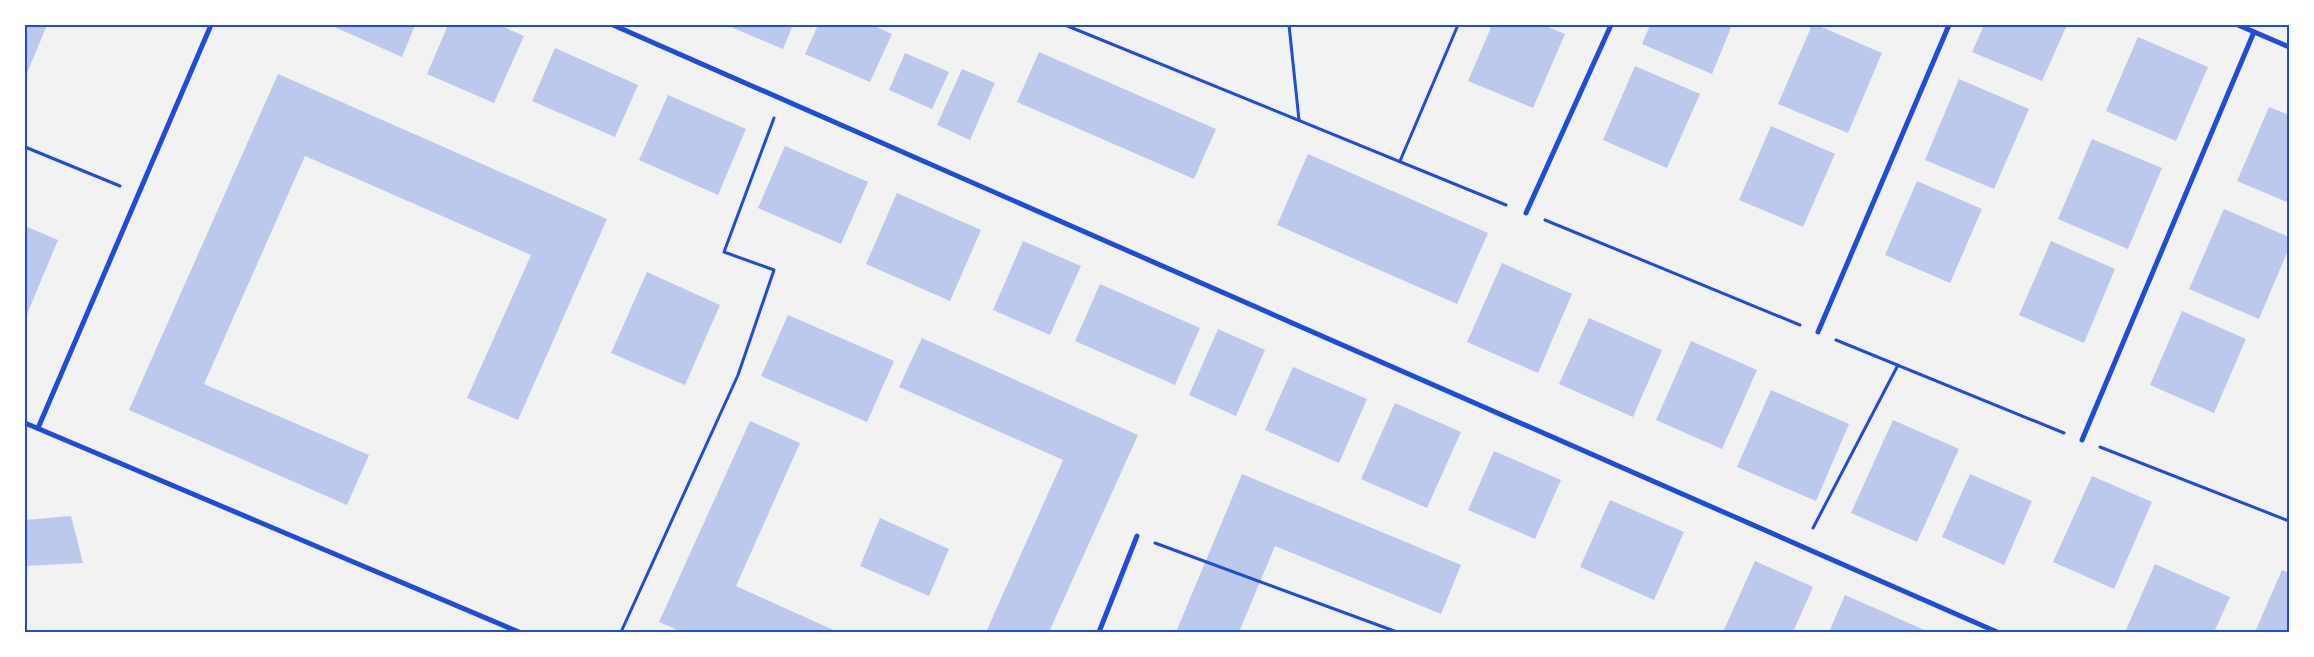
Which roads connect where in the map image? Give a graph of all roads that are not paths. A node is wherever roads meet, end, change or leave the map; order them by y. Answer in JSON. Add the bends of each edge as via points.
{"nodes":[{"id":1,"x":211,"y":25,"type":"edge"},
{"id":2,"x":613,"y":25,"type":"edge"},
{"id":3,"x":1611,"y":25,"type":"edge"},
{"id":4,"x":1949,"y":25,"type":"edge"},
{"id":5,"x":2238,"y":25,"type":"edge"},
{"id":6,"x":2254,"y":32,"type":"junction"},
{"id":7,"x":2289,"y":47,"type":"edge"},
{"id":8,"x":1526,"y":213,"type":"road end"},
{"id":9,"x":1818,"y":332,"type":"road end"},
{"id":10,"x":25,"y":423,"type":"edge"},
{"id":11,"x":38,"y":428,"type":"junction"},
{"id":12,"x":2082,"y":440,"type":"road end"},
{"id":13,"x":1137,"y":536,"type":"road end"},
{"id":14,"x":519,"y":632,"type":"edge"},
{"id":15,"x":1099,"y":632,"type":"edge"},
{"id":16,"x":1997,"y":632,"type":"edge"}],
"edges":[{"from":1,"to":11,"type":"street"},
{"from":2,"to":16,"type":"street"},
{"from":3,"to":8,"type":"street"},
{"from":4,"to":9,"type":"street"},
{"from":5,"to":6,"type":"street"},
{"from":6,"to":7,"type":"street"},
{"from":6,"to":12,"type":"street"},
{"from":10,"to":11,"type":"street"},
{"from":11,"to":14,"type":"street"},
{"from":13,"to":15,"type":"street"}]}
